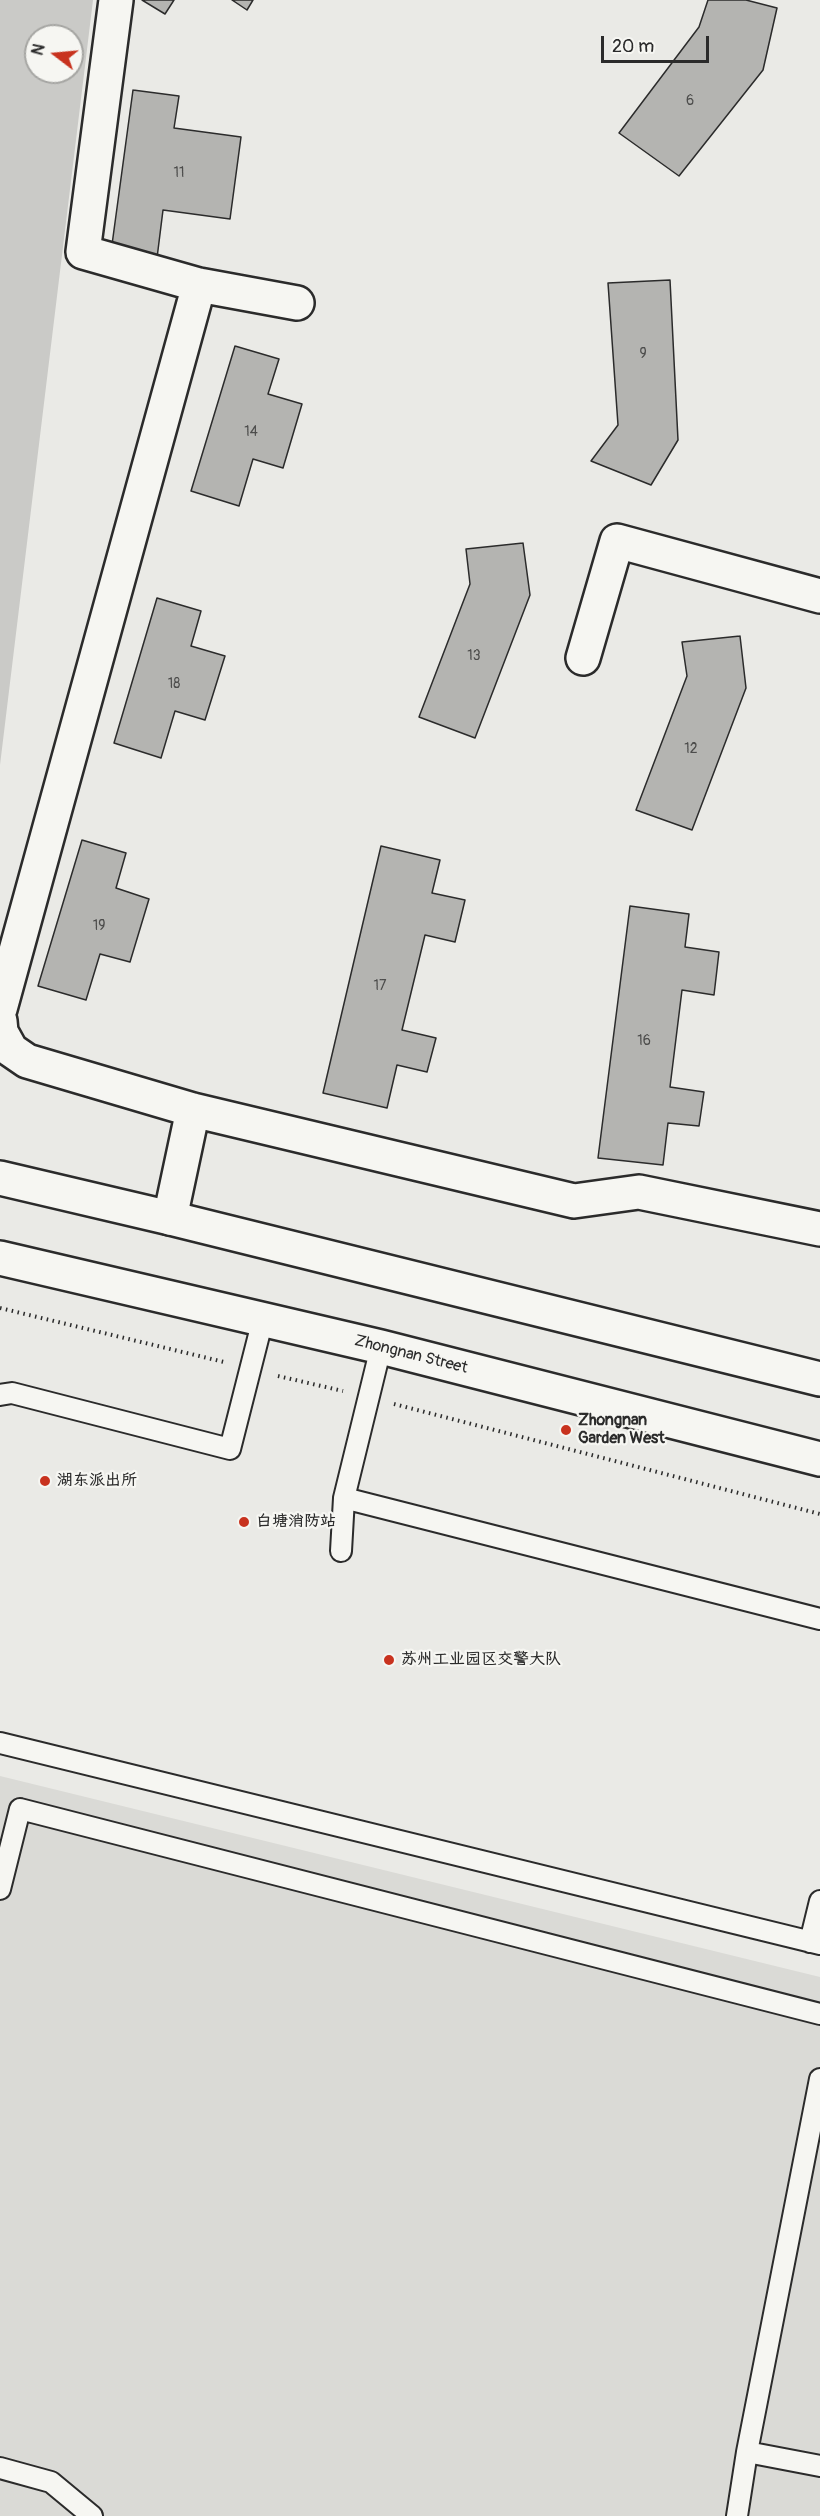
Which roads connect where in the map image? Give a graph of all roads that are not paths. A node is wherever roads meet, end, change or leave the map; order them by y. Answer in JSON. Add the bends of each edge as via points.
{"nodes":[{"id":1,"x":116,"y":0,"type":"edge"},
{"id":2,"x":199,"y":285,"type":"junction"},
{"id":3,"x":297,"y":303,"type":"dead end"},
{"id":4,"x":820,"y":596,"type":"edge"},
{"id":5,"x":583,"y":658,"type":"dead end"},
{"id":6,"x":0,"y":1009,"type":"edge"},
{"id":7,"x":0,"y":1021,"type":"edge"},
{"id":8,"x":193,"y":1110,"type":"junction"},
{"id":9,"x":0,"y":1178,"type":"edge"},
{"id":10,"x":170,"y":1218,"type":"junction"},
{"id":11,"x":820,"y":1229,"type":"edge"},
{"id":12,"x":0,"y":1258,"type":"edge"},
{"id":13,"x":262,"y":1318,"type":"junction"},
{"id":14,"x":381,"y":1347,"type":"junction"},
{"id":15,"x":820,"y":1379,"type":"edge"},
{"id":16,"x":0,"y":1395,"type":"edge"},
{"id":17,"x":820,"y":1459,"type":"edge"},
{"id":18,"x":344,"y":1498,"type":"junction"},
{"id":19,"x":341,"y":1551,"type":"dead end"},
{"id":20,"x":820,"y":1619,"type":"edge"},
{"id":21,"x":0,"y":1743,"type":"edge"},
{"id":22,"x":0,"y":1889,"type":"edge"},
{"id":23,"x":820,"y":1901,"type":"edge"},
{"id":24,"x":815,"y":1943,"type":"edge"},
{"id":25,"x":820,"y":2014,"type":"edge"},
{"id":26,"x":820,"y":2079,"type":"edge"},
{"id":27,"x":747,"y":2451,"type":"junction"},
{"id":28,"x":820,"y":2466,"type":"edge"},
{"id":29,"x":0,"y":2468,"type":"edge"},
{"id":30,"x":92,"y":2516,"type":"edge"},
{"id":31,"x":737,"y":2516,"type":"edge"}],
"edges":[{"from":1,"to":2,"type":"street","via":[[82,252]]},
{"from":2,"to":3,"type":"street"},
{"from":2,"to":6,"type":"street"},
{"from":4,"to":5,"type":"street","via":[[617,541]]},
{"from":7,"to":8,"type":"street","via":[[11,1050],[27,1061]]},
{"from":8,"to":10,"type":"street"},
{"from":8,"to":11,"type":"street","via":[[574,1201],[639,1192]]},
{"from":9,"to":10,"type":"street"},
{"from":10,"to":15,"type":"street"},
{"from":12,"to":13,"type":"street","name":"Zhongnan Street"},
{"from":13,"to":14,"type":"street","name":"Zhongnan Street"},
{"from":13,"to":16,"type":"lane","via":[[230,1449],[12,1393]]},
{"from":14,"to":17,"type":"street","name":"Zhongnan Street"},
{"from":14,"to":18,"type":"lane"},
{"from":18,"to":19,"type":"lane"},
{"from":18,"to":20,"type":"lane"},
{"from":21,"to":24,"type":"lane"},
{"from":22,"to":25,"type":"lane","via":[[20,1809]]},
{"from":23,"to":24,"type":"lane"},
{"from":26,"to":27,"type":"lane"},
{"from":27,"to":28,"type":"lane"},
{"from":27,"to":31,"type":"lane"},
{"from":29,"to":30,"type":"lane","via":[[51,2482]]}]}
